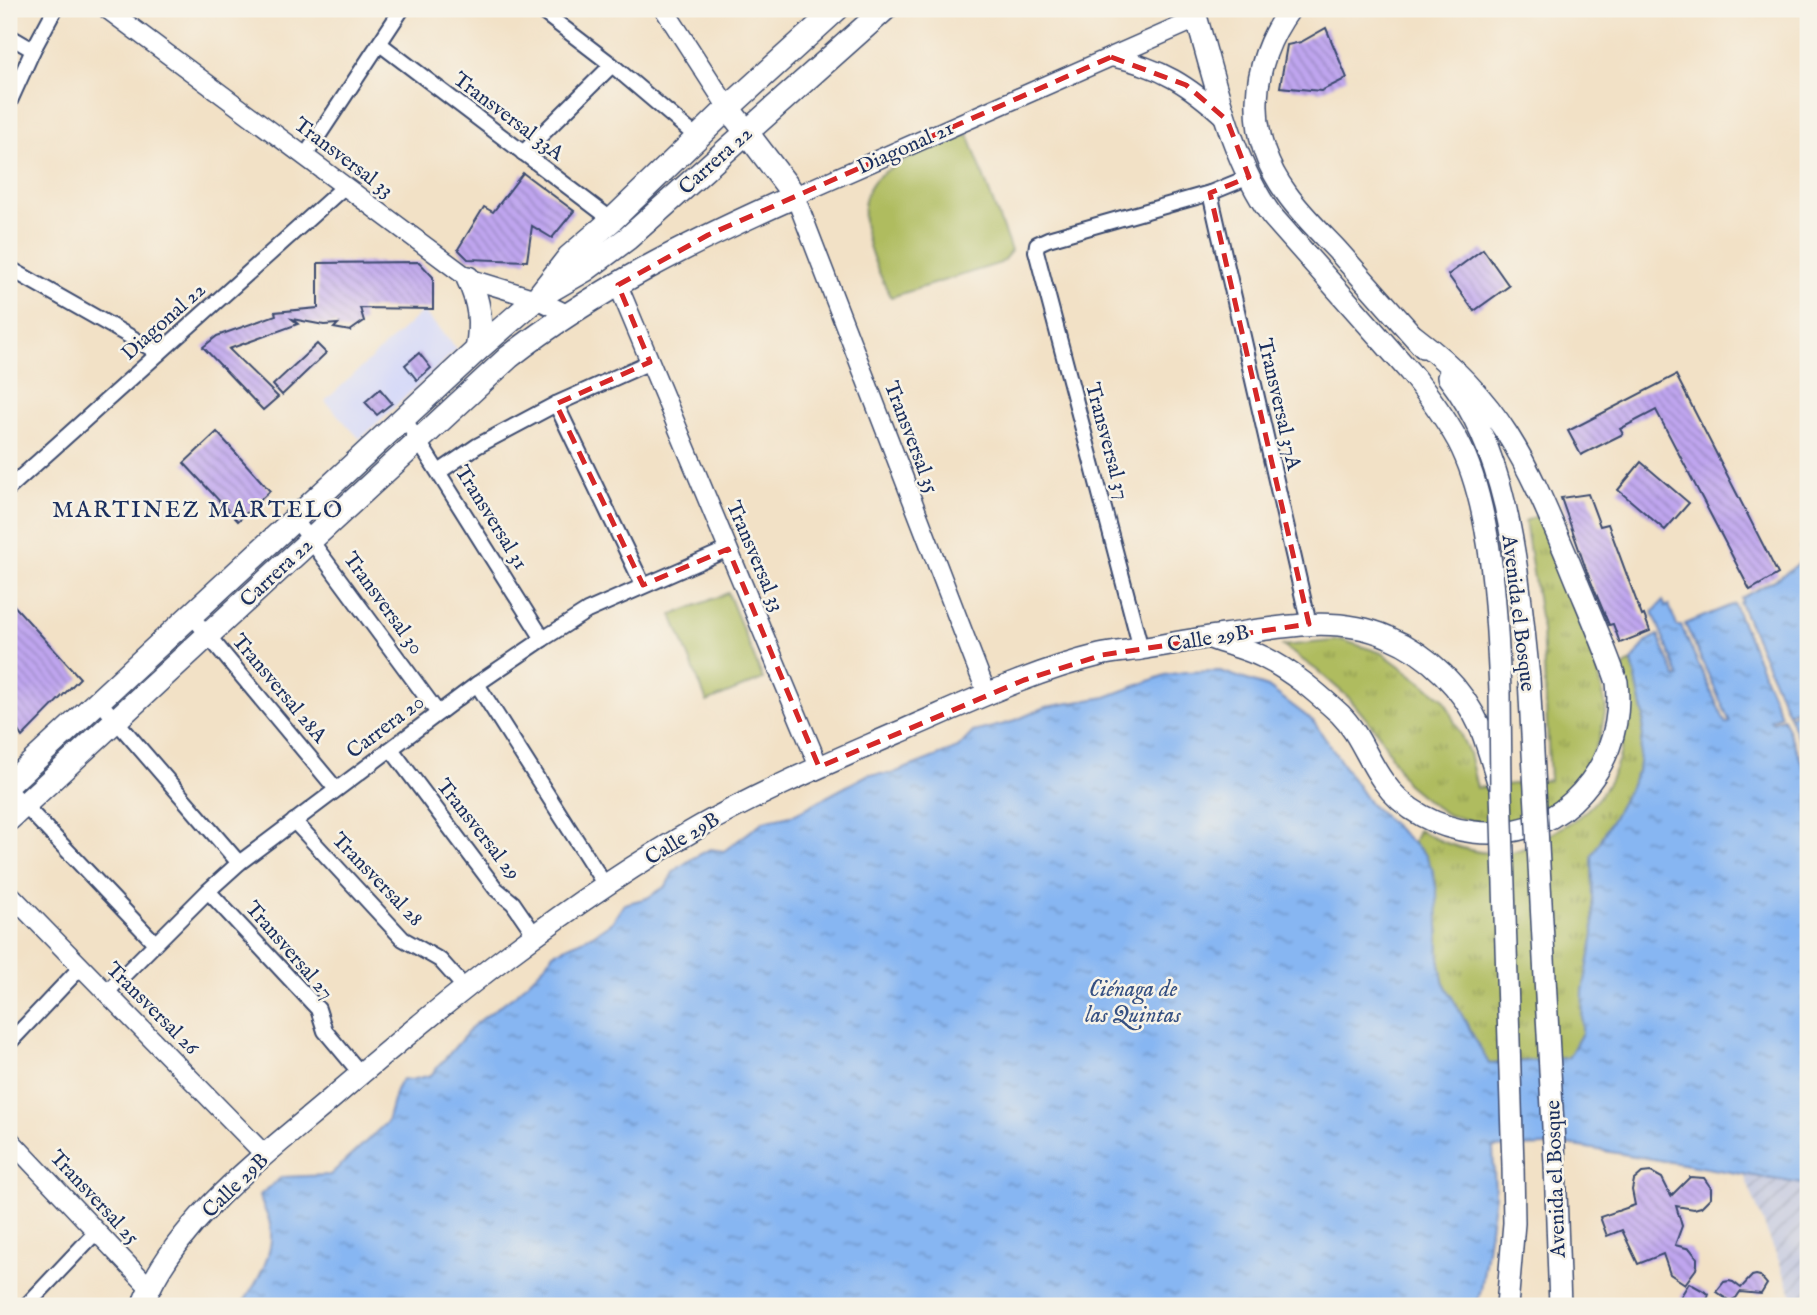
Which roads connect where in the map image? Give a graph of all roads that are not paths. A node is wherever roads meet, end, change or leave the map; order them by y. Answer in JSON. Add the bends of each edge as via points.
{"nodes":[{"id":1,"x":55,"y":9,"type":"edge"},
{"id":2,"x":107,"y":9,"type":"edge"},
{"id":3,"x":402,"y":9,"type":"edge"},
{"id":4,"x":539,"y":9,"type":"edge"},
{"id":5,"x":664,"y":9,"type":"edge"},
{"id":6,"x":837,"y":9,"type":"edge"},
{"id":7,"x":885,"y":9,"type":"edge"},
{"id":8,"x":1290,"y":9,"type":"edge"},
{"id":9,"x":1196,"y":14,"type":"edge"},
{"id":10,"x":9,"y":36,"type":"edge"},
{"id":11,"x":380,"y":44,"type":"junction"},
{"id":12,"x":33,"y":50,"type":"junction"},
{"id":13,"x":1111,"y":57,"type":"junction"},
{"id":14,"x":612,"y":65,"type":"junction"},
{"id":15,"x":9,"y":103,"type":"edge"},
{"id":16,"x":728,"y":108,"type":"junction"},
{"id":17,"x":1227,"y":120,"type":"junction"},
{"id":18,"x":746,"y":132,"type":"junction"},
{"id":19,"x":698,"y":138,"type":"junction"},
{"id":20,"x":523,"y":153,"type":"junction"},
{"id":21,"x":305,"y":156,"type":"junction"},
{"id":22,"x":1250,"y":177,"type":"junction"},
{"id":23,"x":345,"y":186,"type":"junction"},
{"id":24,"x":1210,"y":193,"type":"junction"},
{"id":25,"x":795,"y":195,"type":"junction"},
{"id":26,"x":634,"y":200,"type":"junction"},
{"id":27,"x":612,"y":220,"type":"junction"},
{"id":28,"x":628,"y":238,"type":"junction"},
{"id":29,"x":9,"y":268,"type":"edge"},
{"id":30,"x":468,"y":278,"type":"junction"},
{"id":31,"x":618,"y":285,"type":"junction"},
{"id":32,"x":536,"y":299,"type":"junction"},
{"id":33,"x":569,"y":315,"type":"junction"},
{"id":34,"x":1414,"y":336,"type":"junction"},
{"id":35,"x":477,"y":350,"type":"junction"},
{"id":36,"x":159,"y":353,"type":"junction"},
{"id":37,"x":650,"y":362,"type":"junction"},
{"id":38,"x":556,"y":404,"type":"junction"},
{"id":39,"x":404,"y":418,"type":"junction"},
{"id":40,"x":419,"y":441,"type":"junction"},
{"id":41,"x":439,"y":472,"type":"junction"},
{"id":42,"x":9,"y":488,"type":"edge"},
{"id":43,"x":295,"y":519,"type":"junction"},
{"id":44,"x":311,"y":539,"type":"junction"},
{"id":45,"x":728,"y":549,"type":"junction"},
{"id":46,"x":643,"y":585,"type":"junction"},
{"id":47,"x":191,"y":615,"type":"junction"},
{"id":48,"x":1309,"y":624,"type":"junction"},
{"id":49,"x":208,"y":634,"type":"junction"},
{"id":50,"x":1206,"y":637,"type":"junction"},
{"id":51,"x":543,"y":639,"type":"junction"},
{"id":52,"x":1141,"y":649,"type":"junction"},
{"id":53,"x":477,"y":684,"type":"junction"},
{"id":54,"x":987,"y":694,"type":"junction"},
{"id":55,"x":99,"y":701,"type":"junction"},
{"id":56,"x":438,"y":713,"type":"junction"},
{"id":57,"x":115,"y":720,"type":"junction"},
{"id":58,"x":391,"y":749,"type":"junction"},
{"id":59,"x":819,"y":767,"type":"junction"},
{"id":60,"x":336,"y":789,"type":"junction"},
{"id":61,"x":1501,"y":791,"type":"junction"},
{"id":62,"x":12,"y":799,"type":"edge"},
{"id":63,"x":293,"y":821,"type":"junction"},
{"id":64,"x":239,"y":863,"type":"junction"},
{"id":65,"x":605,"y":885,"type":"junction"},
{"id":66,"x":208,"y":891,"type":"junction"},
{"id":67,"x":9,"y":893,"type":"edge"},
{"id":68,"x":535,"y":935,"type":"junction"},
{"id":69,"x":155,"y":943,"type":"junction"},
{"id":70,"x":81,"y":967,"type":"junction"},
{"id":71,"x":466,"y":989,"type":"junction"},
{"id":72,"x":106,"y":993,"type":"junction"},
{"id":73,"x":9,"y":1043,"type":"edge"},
{"id":74,"x":361,"y":1074,"type":"junction"},
{"id":75,"x":9,"y":1139,"type":"edge"},
{"id":76,"x":265,"y":1155,"type":"junction"},
{"id":77,"x":96,"y":1232,"type":"junction"},
{"id":78,"x":145,"y":1297,"type":"edge"},
{"id":79,"x":26,"y":1306,"type":"edge"},
{"id":80,"x":1507,"y":1306,"type":"edge"},
{"id":81,"x":1560,"y":1306,"type":"edge"}],
"edges":[{"from":1,"to":12,"type":"street"},
{"from":2,"to":21,"type":"street","name":"Transversal 33"},
{"from":3,"to":11,"type":"street"},
{"from":4,"to":14,"type":"street"},
{"from":5,"to":16,"type":"street"},
{"from":6,"to":16,"type":"main road","name":"Carrera 22"},
{"from":7,"to":18,"type":"main road","name":"Carrera 22"},
{"from":8,"to":34,"type":"main road","name":"Avenida el Bosque","via":[[1266,50],[1259,76],[1256,104],[1267,158],[1287,195]]},
{"from":9,"to":13,"type":"street","name":"Diagonal 21"},
{"from":9,"to":17,"type":"main road","name":"Avenida el Bosque"},
{"from":10,"to":12,"type":"street"},
{"from":11,"to":20,"type":"street","name":"Transversal 33A"},
{"from":11,"to":21,"type":"street"},
{"from":12,"to":15,"type":"street"},
{"from":13,"to":17,"type":"street","via":[[1163,72]]},
{"from":13,"to":25,"type":"street","name":"Diagonal 21"},
{"from":14,"to":19,"type":"street"},
{"from":14,"to":20,"type":"street"},
{"from":16,"to":18,"type":"main road"},
{"from":16,"to":19,"type":"main road","name":"Carrera 22"},
{"from":17,"to":22,"type":"main road","name":"Avenida el Bosque"},
{"from":18,"to":25,"type":"main road"},
{"from":18,"to":28,"type":"main road","name":"Carrera 22"},
{"from":19,"to":26,"type":"main road","name":"Carrera 22"},
{"from":20,"to":27,"type":"street","name":"Transversal 33A"},
{"from":21,"to":23,"type":"street","name":"Transversal 33"},
{"from":22,"to":24,"type":"street"},
{"from":22,"to":61,"type":"main road","name":"Avenida el Bosque","bridge":true,"via":[[1272,216],[1409,370],[1458,442],[1476,490],[1496,611]]},
{"from":23,"to":30,"type":"street","name":"Transversal 33"},
{"from":23,"to":36,"type":"street","name":"Diagonal 22"},
{"from":24,"to":48,"type":"street","name":"Transversal 37A"},
{"from":24,"to":52,"type":"street","name":"Transversal 37","via":[[1037,244]]},
{"from":25,"to":31,"type":"main road","name":"Diagonal 21","via":[[708,235]]},
{"from":25,"to":54,"type":"street","name":"Transversal 35"},
{"from":26,"to":27,"type":"main road","name":"Carrera 22"},
{"from":26,"to":28,"type":"main road"},
{"from":27,"to":32,"type":"main road","name":"Carrera 22","via":[[569,257]]},
{"from":28,"to":31,"type":"main road"},
{"from":28,"to":32,"type":"main road","name":"Carrera 22"},
{"from":29,"to":36,"type":"street"},
{"from":30,"to":32,"type":"street","name":"Transversal 33"},
{"from":30,"to":35,"type":"main road","via":[[480,313]]},
{"from":31,"to":33,"type":"main road","name":"Carrera 22"},
{"from":31,"to":37,"type":"street","name":"Transversal 33"},
{"from":32,"to":33,"type":"street","name":"Transversal 33"},
{"from":32,"to":35,"type":"main road","name":"Carrera 22"},
{"from":33,"to":40,"type":"main road","name":"Carrera 22","via":[[509,357]]},
{"from":34,"to":50,"type":"main road","via":[[1477,391],[1510,436],[1534,479],[1607,654],[1617,682],[1617,722],[1602,765],[1587,788],[1550,818],[1522,829],[1479,833],[1437,824],[1398,798],[1353,729],[1317,694],[1262,657]]},
{"from":34,"to":81,"type":"main road","name":"Avenida el Bosque","bridge":true,"via":[[1473,412],[1502,488],[1521,599],[1529,678]]},
{"from":35,"to":39,"type":"main road","name":"Carrera 22"},
{"from":36,"to":42,"type":"street","name":"Diagonal 22"},
{"from":37,"to":38,"type":"street"},
{"from":37,"to":45,"type":"street","name":"Transversal 33"},
{"from":38,"to":41,"type":"street"},
{"from":38,"to":46,"type":"street"},
{"from":39,"to":40,"type":"street","name":"Transversal 31"},
{"from":39,"to":43,"type":"main road","name":"Carrera 22"},
{"from":40,"to":41,"type":"street","name":"Transversal 31"},
{"from":40,"to":44,"type":"main road","name":"Carrera 22"},
{"from":41,"to":51,"type":"street","name":"Transversal 31"},
{"from":43,"to":44,"type":"street","name":"Transversal 30"},
{"from":43,"to":47,"type":"main road","name":"Carrera 22"},
{"from":44,"to":49,"type":"main road","name":"Carrera 22"},
{"from":44,"to":56,"type":"street","name":"Transversal 30"},
{"from":45,"to":46,"type":"street","name":"Carrera 20"},
{"from":45,"to":59,"type":"street","name":"Transversal 33"},
{"from":46,"to":51,"type":"street","name":"Carrera 20","via":[[587,611]]},
{"from":47,"to":49,"type":"street","name":"Transversal 28A"},
{"from":47,"to":55,"type":"main road","name":"Carrera 22"},
{"from":48,"to":50,"type":"main road","name":"Calle 29B"},
{"from":48,"to":61,"type":"main road","name":"Calle 29B","via":[[1362,627],[1411,648],[1433,664],[1468,705]]},
{"from":49,"to":57,"type":"main road","name":"Carrera 22"},
{"from":49,"to":60,"type":"street","name":"Transversal 28A"},
{"from":50,"to":52,"type":"main road","name":"Calle 29B"},
{"from":51,"to":53,"type":"street","name":"Carrera 20"},
{"from":52,"to":54,"type":"main road","name":"Calle 29B","via":[[1081,661]]},
{"from":53,"to":56,"type":"street","name":"Carrera 20"},
{"from":53,"to":65,"type":"street"},
{"from":54,"to":59,"type":"main road","name":"Calle 29B"},
{"from":55,"to":57,"type":"street"},
{"from":55,"to":62,"type":"main road","name":"Carrera 22"},
{"from":56,"to":58,"type":"street","name":"Carrera 20"},
{"from":57,"to":62,"type":"main road","name":"Carrera 22"},
{"from":57,"to":64,"type":"street"},
{"from":58,"to":60,"type":"street","name":"Carrera 20"},
{"from":58,"to":68,"type":"street","name":"Transversal 29"},
{"from":59,"to":65,"type":"main road","name":"Calle 29B","via":[[703,825]]},
{"from":60,"to":63,"type":"street","name":"Carrera 20"},
{"from":61,"to":80,"type":"main road","name":"Avenida el Bosque","bridge":true,"via":[[1514,1223]]},
{"from":62,"to":69,"type":"street"},
{"from":63,"to":64,"type":"street","name":"Carrera 20"},
{"from":63,"to":71,"type":"street","name":"Transversal 28","via":[[403,939],[440,960]]},
{"from":64,"to":66,"type":"street","name":"Carrera 20"},
{"from":65,"to":68,"type":"main road","name":"Calle 29B"},
{"from":66,"to":69,"type":"street","name":"Carrera 20"},
{"from":66,"to":74,"type":"street","name":"Transversal 27","via":[[318,1009],[325,1031]]},
{"from":67,"to":70,"type":"street","name":"Transversal 26"},
{"from":68,"to":71,"type":"main road","name":"Calle 29B"},
{"from":69,"to":72,"type":"street","name":"Carrera 20"},
{"from":70,"to":72,"type":"street","name":"Transversal 26"},
{"from":70,"to":73,"type":"street"},
{"from":71,"to":74,"type":"main road","name":"Calle 29B"},
{"from":72,"to":76,"type":"street","name":"Transversal 26"},
{"from":74,"to":76,"type":"main road","name":"Calle 29B"},
{"from":75,"to":77,"type":"street","name":"Transversal 25"},
{"from":76,"to":78,"type":"main road","name":"Calle 29B","via":[[184,1236]]},
{"from":77,"to":78,"type":"street","name":"Transversal 25"},
{"from":77,"to":79,"type":"street"}]}
